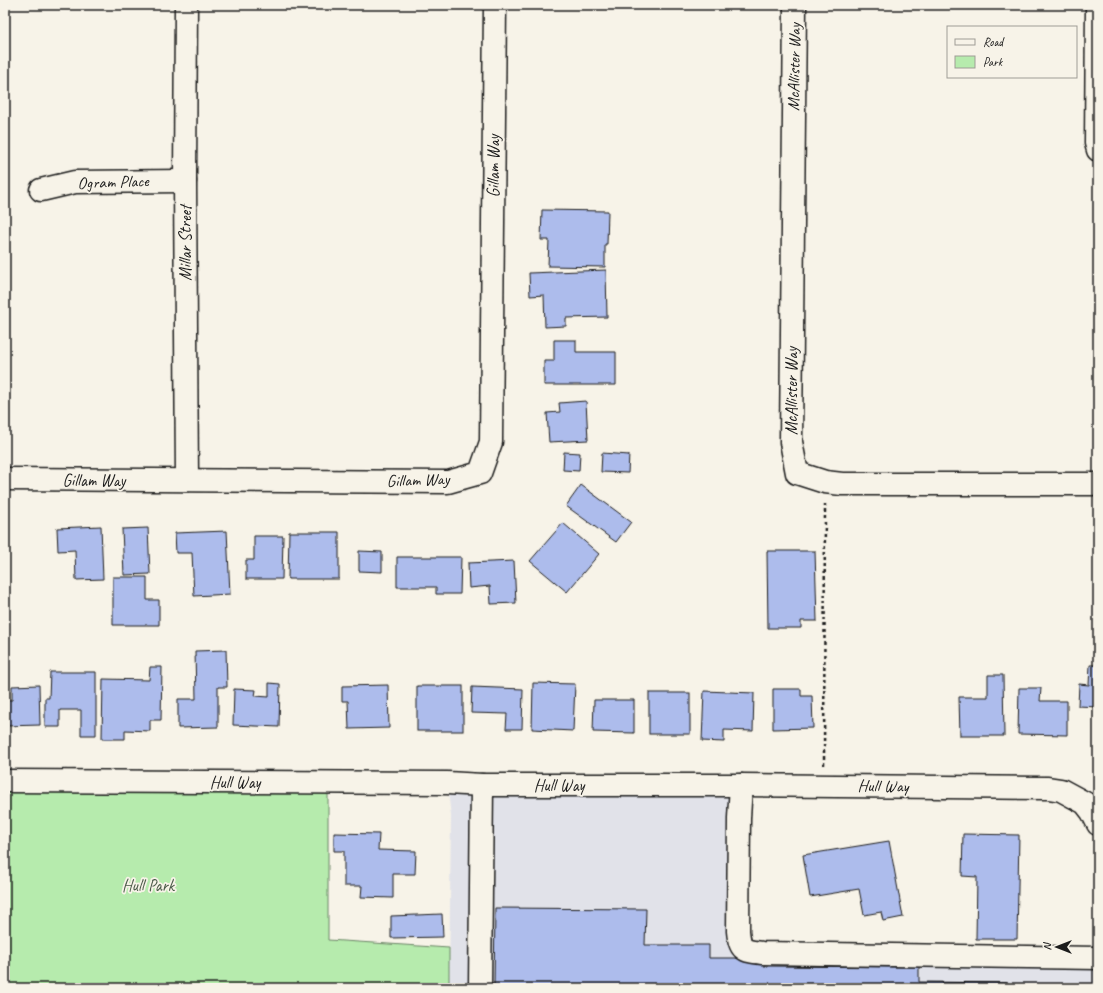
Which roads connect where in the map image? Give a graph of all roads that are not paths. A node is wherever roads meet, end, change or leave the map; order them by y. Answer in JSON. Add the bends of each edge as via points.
{"nodes":[{"id":1,"x":186,"y":5,"type":"edge"},
{"id":2,"x":495,"y":5,"type":"edge"},
{"id":3,"x":795,"y":5,"type":"edge"},
{"id":4,"x":1097,"y":5,"type":"edge"},
{"id":5,"x":1098,"y":150,"type":"edge"},
{"id":6,"x":185,"y":181,"type":"junction"},
{"id":7,"x":41,"y":190,"type":"dead end"},
{"id":8,"x":5,"y":479,"type":"edge"},
{"id":9,"x":187,"y":480,"type":"junction"},
{"id":10,"x":1098,"y":484,"type":"edge"},
{"id":11,"x":5,"y":781,"type":"edge"},
{"id":12,"x":482,"y":785,"type":"junction"},
{"id":13,"x":741,"y":785,"type":"junction"},
{"id":14,"x":1098,"y":824,"type":"edge"},
{"id":15,"x":1098,"y":958,"type":"edge"},
{"id":16,"x":480,"y":988,"type":"edge"}],
"edges":[{"from":1,"to":6,"type":"street","name":"Millar Street"},
{"from":2,"to":9,"type":"street","name":"Gillam Way","via":[[491,442],[480,473],[448,482]]},
{"from":3,"to":10,"type":"street","name":"McAllister Way","via":[[791,442],[797,473],[825,482],[842,484]]},
{"from":4,"to":5,"type":"street"},
{"from":6,"to":7,"type":"street","name":"Ogram Place","via":[[75,182]]},
{"from":6,"to":9,"type":"street","name":"Millar Street"},
{"from":8,"to":9,"type":"street","name":"Gillam Way"},
{"from":11,"to":12,"type":"street","name":"Hull Way"},
{"from":12,"to":13,"type":"street","name":"Hull Way"},
{"from":12,"to":16,"type":"street"},
{"from":13,"to":14,"type":"street","name":"Hull Way","via":[[1048,788],[1061,790],[1085,803]]},
{"from":13,"to":15,"type":"street","via":[[738,931],[742,948],[747,951]]}]}
